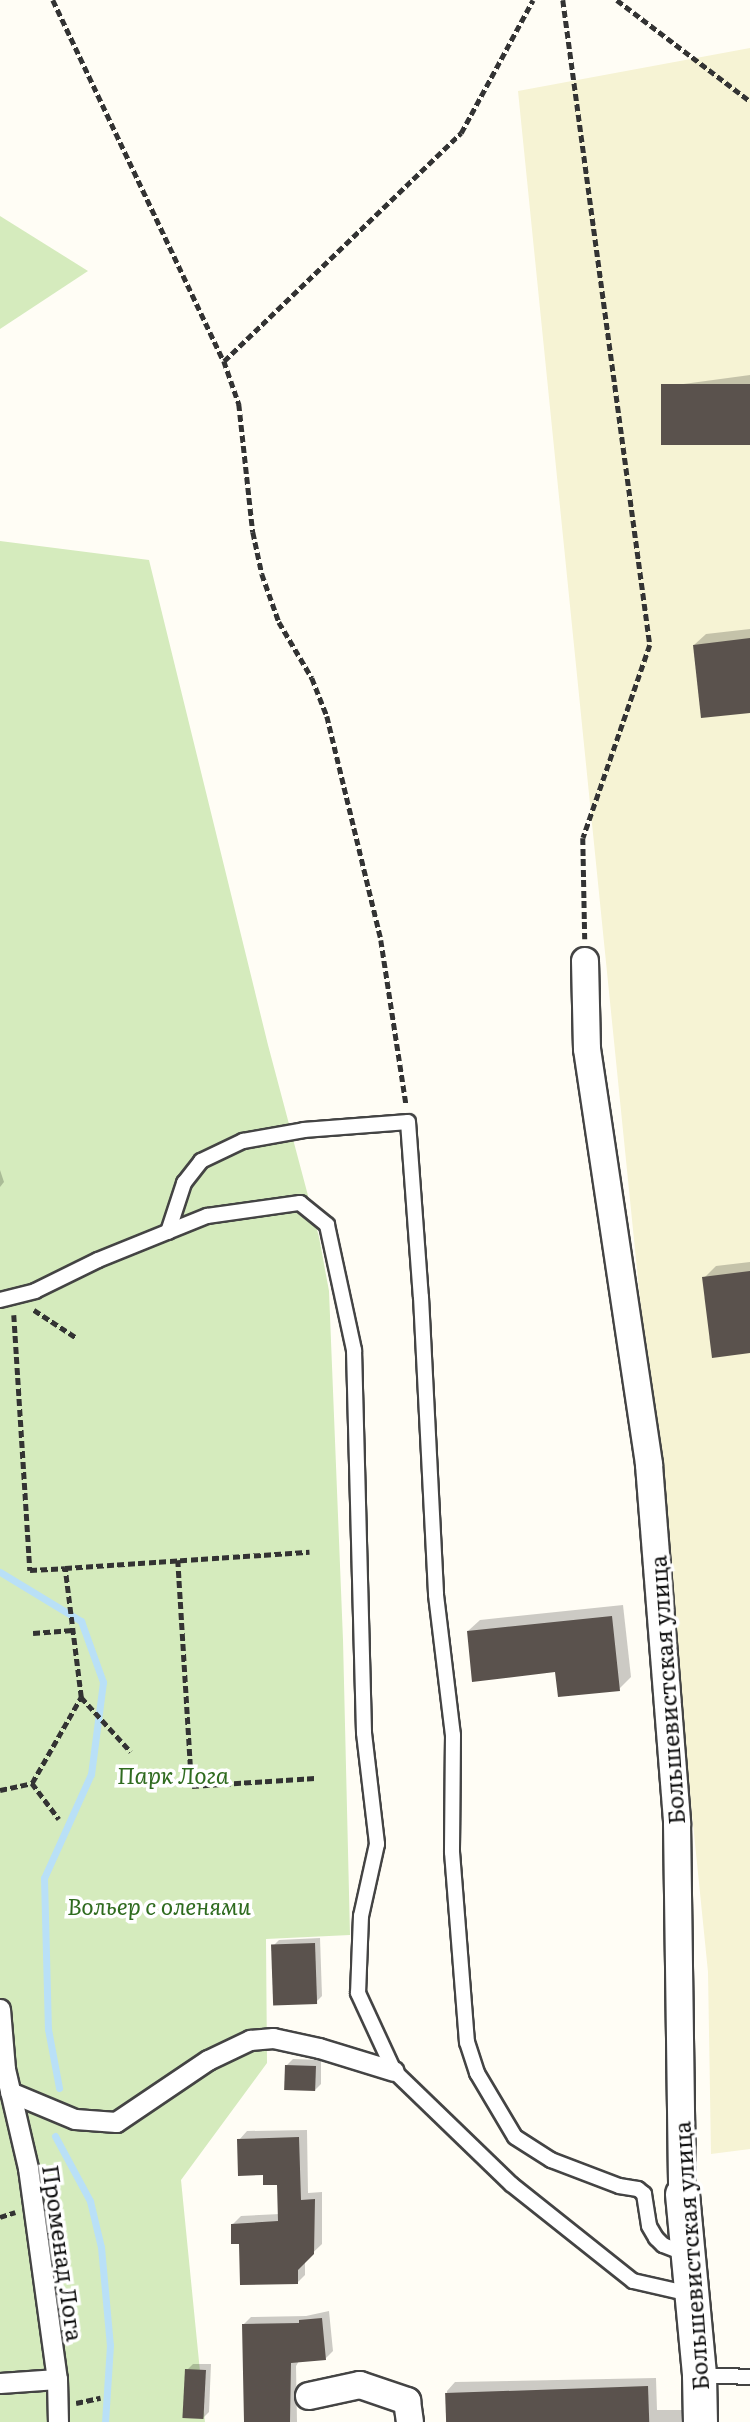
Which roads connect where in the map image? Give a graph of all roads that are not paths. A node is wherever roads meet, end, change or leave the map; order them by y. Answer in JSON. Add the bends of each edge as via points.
{"nodes":[{"id":1,"x":585,"y":961,"type":"road end"},
{"id":2,"x":167,"y":1232,"type":"junction"},
{"id":3,"x":6,"y":1298,"type":"edge"},
{"id":4,"x":0,"y":2008,"type":"edge"},
{"id":5,"x":394,"y":2071,"type":"junction"},
{"id":6,"x":10,"y":2092,"type":"junction"},
{"id":7,"x":682,"y":2194,"type":"joint"},
{"id":8,"x":687,"y":2254,"type":"junction"},
{"id":9,"x":690,"y":2294,"type":"junction"},
{"id":10,"x":699,"y":2375,"type":"junction"},
{"id":11,"x":750,"y":2376,"type":"edge"},
{"id":12,"x":57,"y":2379,"type":"junction"},
{"id":13,"x":0,"y":2384,"type":"edge"},
{"id":14,"x":309,"y":2396,"type":"dead end"},
{"id":15,"x":58,"y":2422,"type":"edge"},
{"id":16,"x":410,"y":2422,"type":"edge"},
{"id":17,"x":700,"y":2422,"type":"edge"}],
"edges":[{"from":1,"to":7,"type":"street","name":"Большевистская улица","via":[[587,1049],[649,1465],[677,1823]]},
{"from":2,"to":3,"type":"lane","via":[[34,1291]]},
{"from":2,"to":5,"type":"lane","via":[[207,1216],[300,1203],[327,1225],[354,1350],[364,1733],[377,1844],[361,1916],[358,1993]]},
{"from":2,"to":8,"type":"lane","via":[[184,1183],[201,1161],[243,1141],[408,1122],[436,1595],[453,1735],[452,1852],[467,2042],[477,2073],[515,2137],[564,2165],[638,2189],[644,2194],[649,2226],[656,2238]]},
{"from":4,"to":6,"type":"street","name":"Променад Лога"},
{"from":5,"to":6,"type":"street","via":[[273,2038],[250,2040],[208,2060],[116,2122],[75,2119]]},
{"from":5,"to":9,"type":"lane","via":[[511,2184],[633,2281]]},
{"from":6,"to":12,"type":"street","name":"Променад Лога","via":[[28,2168]]},
{"from":7,"to":8,"type":"street","name":"Большевистская улица"},
{"from":8,"to":9,"type":"street","name":"Большевистская улица"},
{"from":9,"to":10,"type":"street","name":"Большевистская улица"},
{"from":10,"to":11,"type":"lane"},
{"from":10,"to":17,"type":"street","name":"Большевистская улица"},
{"from":12,"to":13,"type":"street"},
{"from":12,"to":15,"type":"street","name":"Променад Лога"},
{"from":14,"to":16,"type":"street","via":[[360,2385],[407,2401]]}]}
